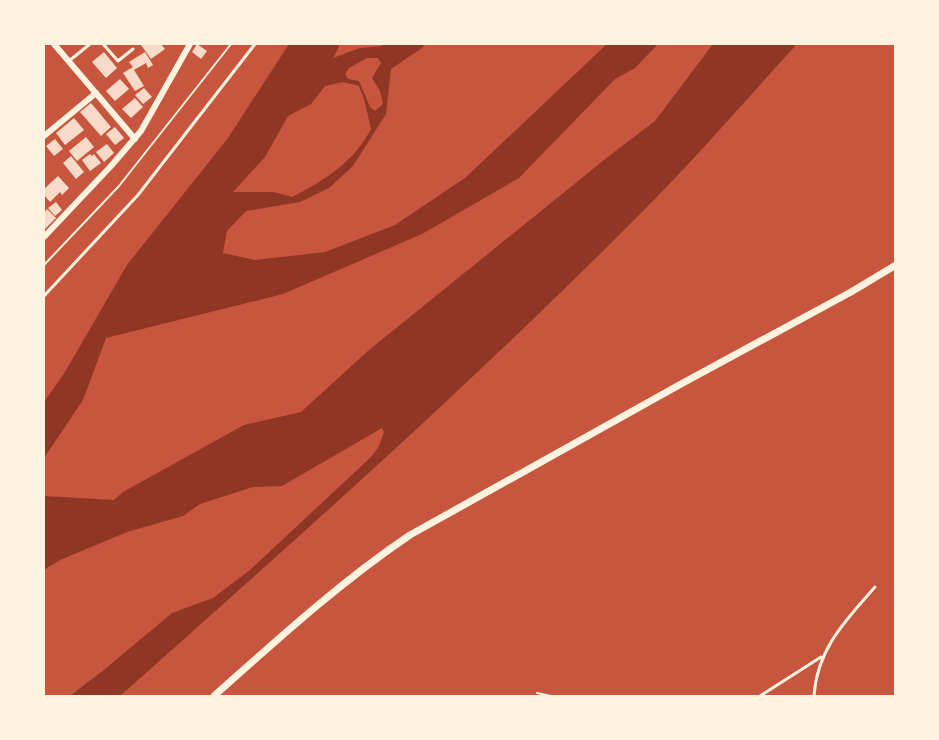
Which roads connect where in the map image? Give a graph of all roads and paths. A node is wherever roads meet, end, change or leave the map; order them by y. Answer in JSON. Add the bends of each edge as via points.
{"nodes":[{"id":1,"x":54,"y":44,"type":"edge"},
{"id":2,"x":90,"y":44,"type":"edge"},
{"id":3,"x":103,"y":44,"type":"edge"},
{"id":4,"x":190,"y":44,"type":"edge"},
{"id":5,"x":231,"y":44,"type":"edge"},
{"id":6,"x":255,"y":44,"type":"edge"},
{"id":7,"x":133,"y":49,"type":"dead end"},
{"id":8,"x":69,"y":61,"type":"junction"},
{"id":9,"x":96,"y":93,"type":"junction"},
{"id":10,"x":44,"y":136,"type":"edge"},
{"id":11,"x":135,"y":139,"type":"junction"},
{"id":12,"x":44,"y":237,"type":"edge"},
{"id":13,"x":44,"y":265,"type":"edge"},
{"id":14,"x":896,"y":265,"type":"edge"},
{"id":15,"x":44,"y":296,"type":"edge"},
{"id":16,"x":875,"y":587,"type":"dead end"},
{"id":17,"x":823,"y":656,"type":"junction"},
{"id":18,"x":537,"y":693,"type":"dead end"},
{"id":19,"x":214,"y":696,"type":"edge"},
{"id":20,"x":551,"y":696,"type":"edge"},
{"id":21,"x":760,"y":696,"type":"edge"},
{"id":22,"x":814,"y":696,"type":"edge"}],
"edges":[{"from":1,"to":8,"type":"street"},
{"from":2,"to":8,"type":"lane"},
{"from":3,"to":7,"type":"lane","via":[[118,61]]},
{"from":4,"to":11,"type":"street"},
{"from":5,"to":13,"type":"path","via":[[119,186]]},
{"from":6,"to":15,"type":"lane","via":[[138,195]]},
{"from":8,"to":9,"type":"street"},
{"from":9,"to":10,"type":"street"},
{"from":9,"to":11,"type":"street"},
{"from":11,"to":12,"type":"street"},
{"from":14,"to":19,"type":"street","via":[[410,535],[327,596]]},
{"from":16,"to":17,"type":"lane","via":[[837,630]]},
{"from":17,"to":21,"type":"lane"},
{"from":17,"to":22,"type":"lane"},
{"from":18,"to":20,"type":"path"}]}
